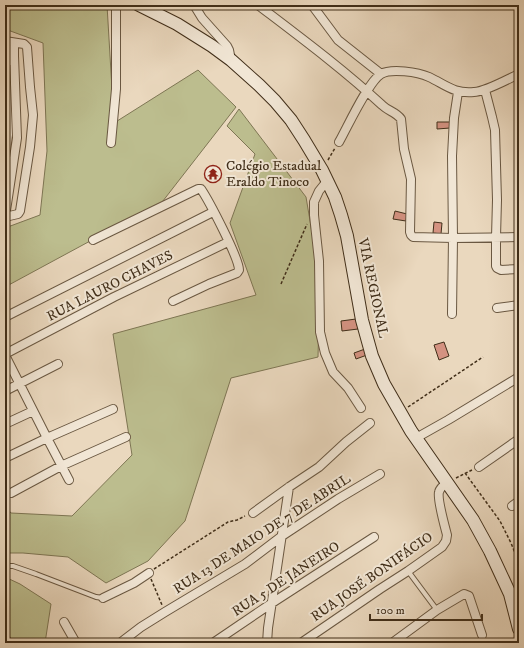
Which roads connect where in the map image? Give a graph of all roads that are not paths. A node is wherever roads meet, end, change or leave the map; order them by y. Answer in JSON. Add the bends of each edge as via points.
{"nodes":[{"id":1,"x":116,"y":5,"type":"edge"},
{"id":2,"x":139,"y":5,"type":"edge"},
{"id":3,"x":194,"y":5,"type":"edge"},
{"id":4,"x":258,"y":5,"type":"edge"},
{"id":5,"x":312,"y":5,"type":"edge"},
{"id":6,"x":5,"y":41,"type":"edge"},
{"id":7,"x":14,"y":42,"type":"junction"},
{"id":8,"x":5,"y":53,"type":"edge"},
{"id":9,"x":14,"y":55,"type":"junction"},
{"id":10,"x":231,"y":60,"type":"junction"},
{"id":11,"x":5,"y":64,"type":"edge"},
{"id":12,"x":381,"y":74,"type":"junction"},
{"id":13,"x":519,"y":74,"type":"edge"},
{"id":14,"x":5,"y":80,"type":"edge"},
{"id":15,"x":485,"y":90,"type":"junction"},
{"id":16,"x":367,"y":91,"type":"junction"},
{"id":17,"x":458,"y":92,"type":"junction"},
{"id":18,"x":340,"y":142,"type":"road end"},
{"id":19,"x":112,"y":143,"type":"dead end"},
{"id":20,"x":5,"y":158,"type":"edge"},
{"id":21,"x":325,"y":176,"type":"junction"},
{"id":22,"x":213,"y":212,"type":"junction"},
{"id":23,"x":5,"y":217,"type":"edge"},
{"id":24,"x":496,"y":237,"type":"junction"},
{"id":25,"x":519,"y":237,"type":"edge"},
{"id":26,"x":453,"y":238,"type":"junction"},
{"id":27,"x":93,"y":240,"type":"dead end"},
{"id":28,"x":228,"y":242,"type":"junction"},
{"id":29,"x":519,"y":269,"type":"edge"},
{"id":30,"x":173,"y":301,"type":"dead end"},
{"id":31,"x":519,"y":305,"type":"edge"},
{"id":32,"x":497,"y":308,"type":"dead end"},
{"id":33,"x":452,"y":314,"type":"dead end"},
{"id":34,"x":5,"y":317,"type":"edge"},
{"id":35,"x":5,"y":354,"type":"edge"},
{"id":36,"x":58,"y":364,"type":"dead end"},
{"id":37,"x":519,"y":376,"type":"edge"},
{"id":38,"x":20,"y":384,"type":"junction"},
{"id":39,"x":5,"y":391,"type":"edge"},
{"id":40,"x":361,"y":408,"type":"dead end"},
{"id":41,"x":114,"y":409,"type":"dead end"},
{"id":42,"x":34,"y":411,"type":"junction"},
{"id":43,"x":370,"y":423,"type":"dead end"},
{"id":44,"x":5,"y":424,"type":"edge"},
{"id":45,"x":126,"y":437,"type":"dead end"},
{"id":46,"x":47,"y":438,"type":"junction"},
{"id":47,"x":416,"y":438,"type":"junction"},
{"id":48,"x":519,"y":439,"type":"edge"},
{"id":49,"x":5,"y":458,"type":"edge"},
{"id":50,"x":61,"y":466,"type":"junction"},
{"id":51,"x":479,"y":467,"type":"dead end"},
{"id":52,"x":380,"y":474,"type":"dead end"},
{"id":53,"x":68,"y":480,"type":"dead end"},
{"id":54,"x":447,"y":483,"type":"junction"},
{"id":55,"x":289,"y":487,"type":"junction"},
{"id":56,"x":12,"y":493,"type":"dead end"},
{"id":57,"x":253,"y":513,"type":"road end"},
{"id":58,"x":282,"y":536,"type":"junction"},
{"id":59,"x":374,"y":537,"type":"dead end"},
{"id":60,"x":5,"y":568,"type":"edge"},
{"id":61,"x":408,"y":571,"type":"junction"},
{"id":62,"x":148,"y":573,"type":"road end"},
{"id":63,"x":103,"y":598,"type":"joint"},
{"id":64,"x":272,"y":603,"type":"junction"},
{"id":65,"x":437,"y":610,"type":"junction"},
{"id":66,"x":517,"y":611,"type":"edge"},
{"id":67,"x":64,"y":622,"type":"dead end"},
{"id":68,"x":519,"y":629,"type":"edge"},
{"id":69,"x":482,"y":635,"type":"dead end"},
{"id":70,"x":76,"y":643,"type":"edge"},
{"id":71,"x":120,"y":643,"type":"edge"},
{"id":72,"x":213,"y":643,"type":"edge"},
{"id":73,"x":267,"y":643,"type":"edge"},
{"id":74,"x":300,"y":643,"type":"edge"},
{"id":75,"x":392,"y":643,"type":"edge"}],
"edges":[{"from":1,"to":19,"type":"street","via":[[116,89]]},
{"from":2,"to":10,"type":"main road","name":"VIA REGIONAL","via":[[177,24]]},
{"from":3,"to":10,"type":"street","via":[[227,46]]},
{"from":4,"to":16,"type":"street"},
{"from":5,"to":12,"type":"street","via":[[338,40]]},
{"from":6,"to":7,"type":"street"},
{"from":7,"to":9,"type":"street"},
{"from":7,"to":23,"type":"street","via":[[27,47],[33,115],[20,211],[18,214]]},
{"from":8,"to":9,"type":"street"},
{"from":9,"to":11,"type":"street"},
{"from":9,"to":23,"type":"street","via":[[17,138]]},
{"from":10,"to":21,"type":"main road","name":"VIA REGIONAL","via":[[276,101],[291,120]]},
{"from":12,"to":16,"type":"street"},
{"from":12,"to":17,"type":"street","via":[[404,71],[426,76]]},
{"from":13,"to":15,"type":"street"},
{"from":14,"to":20,"type":"street","via":[[8,135]]},
{"from":15,"to":17,"type":"street"},
{"from":15,"to":24,"type":"street","via":[[494,130]]},
{"from":16,"to":18,"type":"street"},
{"from":16,"to":26,"type":"street","via":[[401,119],[411,179],[410,232],[414,237]]},
{"from":17,"to":26,"type":"street","via":[[452,156]]},
{"from":21,"to":40,"type":"street","via":[[314,202],[319,261],[320,332],[324,354],[333,372],[348,388]]},
{"from":21,"to":47,"type":"main road","name":"VIA REGIONAL","via":[[335,197],[347,236],[362,320],[372,356],[384,384]]},
{"from":22,"to":27,"type":"street","via":[[198,189]]},
{"from":22,"to":28,"type":"street"},
{"from":22,"to":34,"type":"street"},
{"from":24,"to":25,"type":"street"},
{"from":24,"to":26,"type":"street"},
{"from":24,"to":29,"type":"street","via":[[497,268]]},
{"from":26,"to":33,"type":"street"},
{"from":28,"to":30,"type":"street","via":[[238,265],[237,273]]},
{"from":28,"to":35,"type":"street","name":"RUA LAURO CHAVES","via":[[114,297]]},
{"from":31,"to":32,"type":"street"},
{"from":35,"to":38,"type":"street"},
{"from":36,"to":38,"type":"street"},
{"from":37,"to":47,"type":"street"},
{"from":38,"to":39,"type":"street"},
{"from":38,"to":42,"type":"street"},
{"from":41,"to":46,"type":"street"},
{"from":42,"to":44,"type":"street"},
{"from":42,"to":46,"type":"street"},
{"from":43,"to":55,"type":"street","via":[[319,467]]},
{"from":45,"to":50,"type":"street"},
{"from":46,"to":49,"type":"street"},
{"from":46,"to":50,"type":"street"},
{"from":47,"to":54,"type":"main road","name":"VIA REGIONAL"},
{"from":48,"to":51,"type":"street"},
{"from":50,"to":53,"type":"street"},
{"from":50,"to":56,"type":"street"},
{"from":52,"to":58,"type":"street","name":"RUA 13 DE MAIO DE 7 DE ABRIL"},
{"from":54,"to":61,"type":"street","name":"RUA JOSÉ BONIFÁCIO","via":[[440,489],[438,496],[447,535],[446,541],[442,547]]},
{"from":54,"to":66,"type":"main road","name":"VIA REGIONAL","via":[[473,520],[490,551]]},
{"from":55,"to":57,"type":"street"},
{"from":55,"to":58,"type":"street"},
{"from":58,"to":64,"type":"street"},
{"from":58,"to":71,"type":"street","name":"RUA 13 DE MAIO DE 7 DE ABRIL","via":[[245,564],[141,627]]},
{"from":59,"to":64,"type":"street","name":"RUA 5 DE JANEIRO"},
{"from":60,"to":63,"type":"lane","via":[[13,566]]},
{"from":61,"to":65,"type":"lane"},
{"from":61,"to":74,"type":"street","name":"RUA JOSÉ BONIFÁCIO"},
{"from":62,"to":63,"type":"street"},
{"from":64,"to":72,"type":"street","name":"RUA 5 DE JANEIRO"},
{"from":64,"to":73,"type":"street"},
{"from":65,"to":69,"type":"street","via":[[464,594],[469,596]]},
{"from":65,"to":75,"type":"street"},
{"from":66,"to":68,"type":"main road","name":"VIA REGIONAL"},
{"from":67,"to":70,"type":"street"}]}
